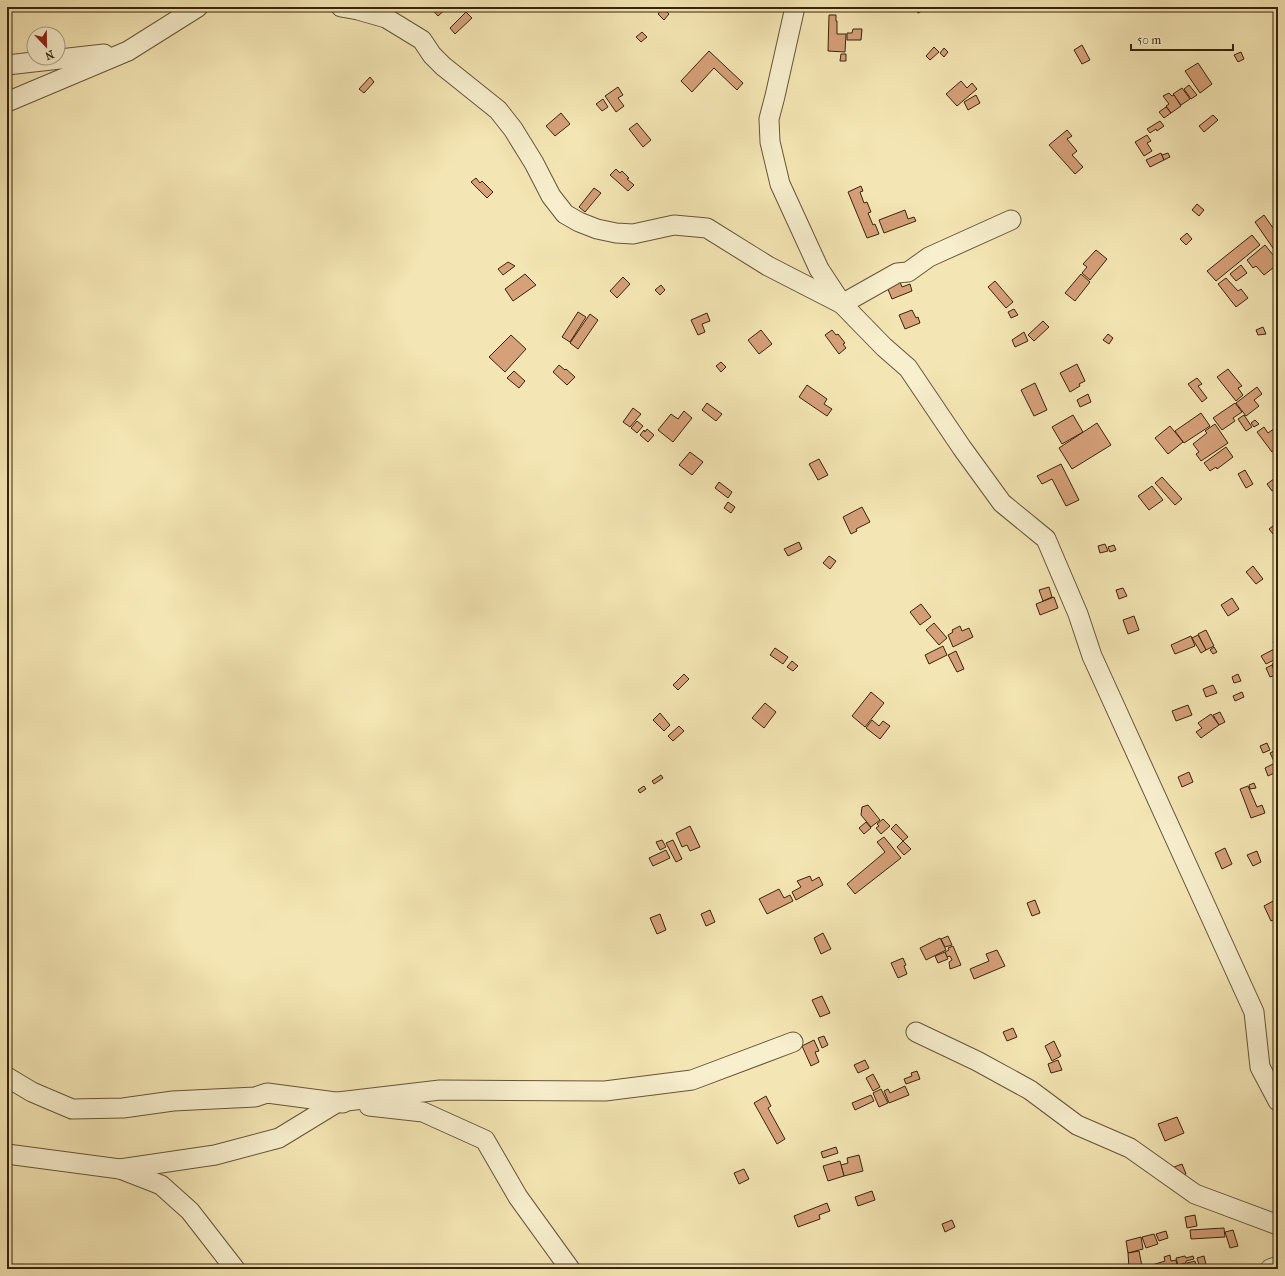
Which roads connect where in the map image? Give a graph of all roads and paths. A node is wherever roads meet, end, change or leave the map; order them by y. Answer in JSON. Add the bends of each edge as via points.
{"nodes":[{"id":1,"x":198,"y":7,"type":"edge"},
{"id":2,"x":341,"y":7,"type":"edge"},
{"id":3,"x":795,"y":7,"type":"edge"},
{"id":4,"x":128,"y":52,"type":"junction"},
{"id":5,"x":7,"y":65,"type":"edge"},
{"id":6,"x":7,"y":102,"type":"edge"},
{"id":7,"x":1011,"y":220,"type":"dead end"},
{"id":8,"x":842,"y":304,"type":"junction"},
{"id":9,"x":916,"y":1032,"type":"dead end"},
{"id":10,"x":793,"y":1042,"type":"dead end"},
{"id":11,"x":7,"y":1078,"type":"edge"},
{"id":12,"x":1278,"y":1101,"type":"edge"},
{"id":13,"x":338,"y":1102,"type":"junction"},
{"id":14,"x":7,"y":1154,"type":"edge"},
{"id":15,"x":120,"y":1169,"type":"junction"},
{"id":16,"x":1278,"y":1225,"type":"edge"},
{"id":17,"x":1278,"y":1266,"type":"edge"},
{"id":18,"x":235,"y":1269,"type":"edge"},
{"id":19,"x":570,"y":1269,"type":"edge"},
{"id":20,"x":1270,"y":1269,"type":"edge"}],
"edges":[{"from":1,"to":4,"type":"street"},
{"from":2,"to":8,"type":"street","via":[[386,18],[422,40],[443,66],[498,110],[534,163],[551,196],[565,214],[578,222],[597,229],[634,234],[674,225],[707,228],[768,266]]},
{"from":3,"to":8,"type":"street","via":[[769,118],[770,142],[780,184],[819,269]]},
{"from":4,"to":5,"type":"street"},
{"from":4,"to":6,"type":"street"},
{"from":7,"to":8,"type":"street","via":[[929,257],[908,272],[897,273]]},
{"from":8,"to":12,"type":"street","via":[[908,368],[1002,503],[1046,539],[1078,614],[1092,656],[1254,1012],[1260,1067]]},
{"from":9,"to":16,"type":"street","via":[[1030,1090],[1076,1125],[1130,1148],[1195,1194]]},
{"from":10,"to":13,"type":"street","via":[[692,1080],[605,1091],[440,1090]]},
{"from":11,"to":13,"type":"street","via":[[72,1109],[123,1108],[173,1101],[256,1097],[267,1093]]},
{"from":13,"to":15,"type":"street","via":[[279,1138],[215,1154]]},
{"from":13,"to":19,"type":"street","via":[[423,1112],[486,1140],[518,1197]]},
{"from":14,"to":15,"type":"street"},
{"from":15,"to":18,"type":"street","via":[[160,1186],[190,1212]]},
{"from":17,"to":20,"type":"street"}]}
